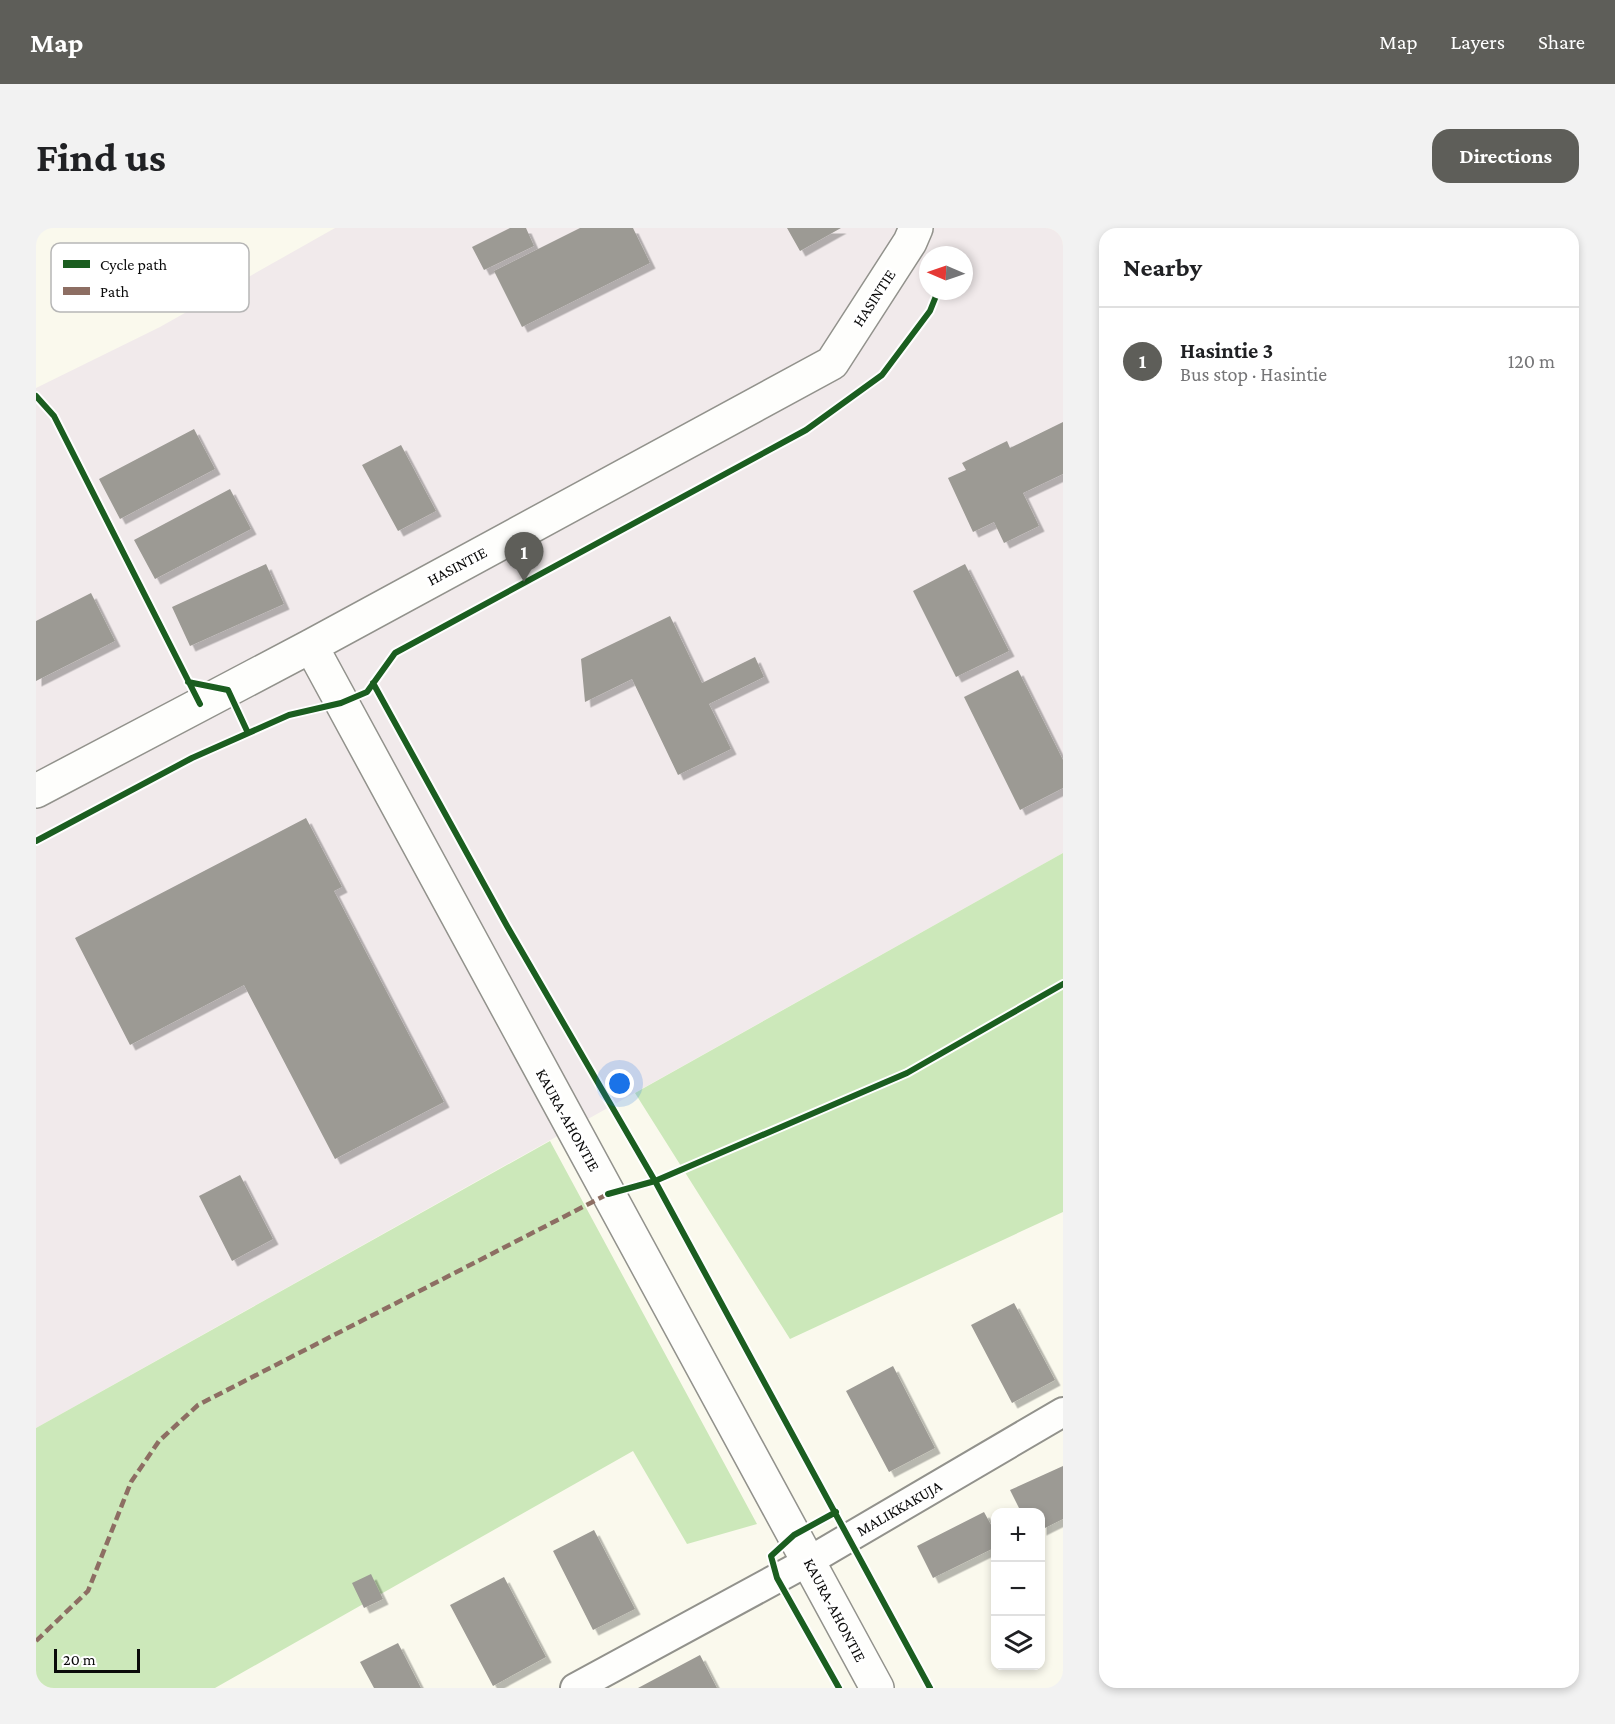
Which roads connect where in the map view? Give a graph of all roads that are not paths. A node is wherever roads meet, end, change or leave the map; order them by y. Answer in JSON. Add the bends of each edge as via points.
{"nodes":[{"id":1,"x":916,"y":228,"type":"edge"},
{"id":2,"x":311,"y":646,"type":"junction"},
{"id":3,"x":36,"y":791,"type":"edge"},
{"id":4,"x":1063,"y":1412,"type":"edge"},
{"id":5,"x":809,"y":1561,"type":"junction"},
{"id":6,"x":575,"y":1688,"type":"edge"},
{"id":7,"x":877,"y":1688,"type":"edge"}],
"edges":[{"from":1,"to":2,"type":"street","name":"HASINTIE","via":[[832,363]]},
{"from":2,"to":3,"type":"street","name":"HASINTIE"},
{"from":2,"to":5,"type":"street","name":"KAURA-AHONTIE"},
{"from":4,"to":5,"type":"street","name":"MALIKKAKUJA"},
{"from":5,"to":6,"type":"street","name":"MALIKKAKUJA"},
{"from":5,"to":7,"type":"street","name":"KAURA-AHONTIE"}]}
